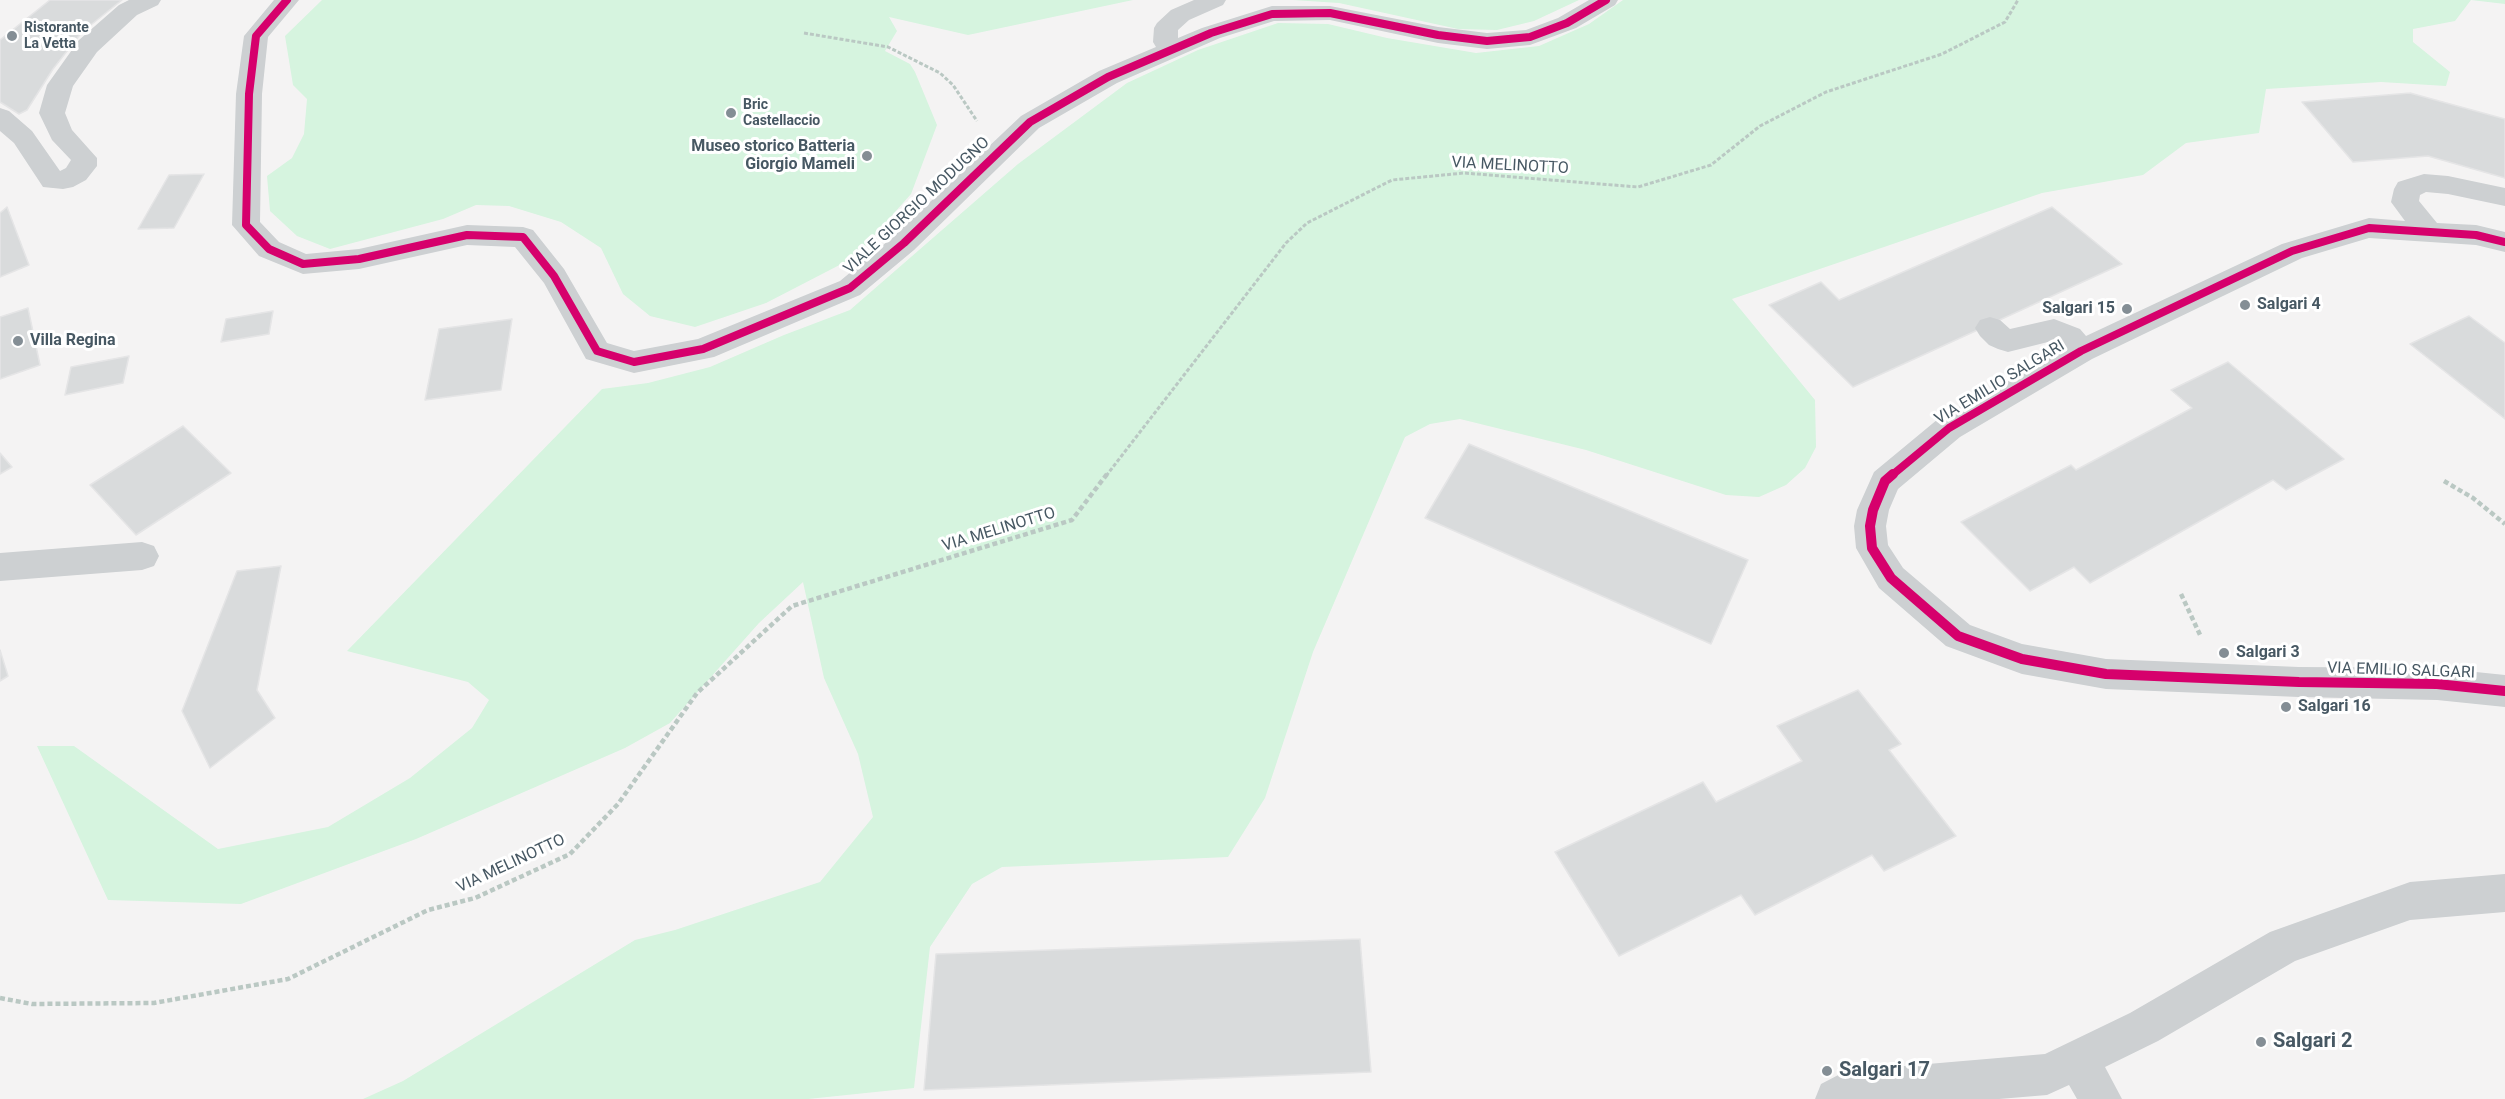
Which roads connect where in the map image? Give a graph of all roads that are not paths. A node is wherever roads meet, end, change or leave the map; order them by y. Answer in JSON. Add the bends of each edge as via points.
{"nodes":[{"id":1,"x":149,"y":0,"type":"edge"},
{"id":2,"x":287,"y":0,"type":"edge"},
{"id":3,"x":1214,"y":0,"type":"edge"},
{"id":4,"x":1606,"y":0,"type":"edge"},
{"id":5,"x":1170,"y":50,"type":"junction"},
{"id":6,"x":0,"y":117,"type":"edge"},
{"id":7,"x":2505,"y":197,"type":"edge"},
{"id":8,"x":2430,"y":233,"type":"junction"},
{"id":9,"x":2505,"y":242,"type":"edge"},
{"id":10,"x":1990,"y":328,"type":"dead end"},
{"id":11,"x":2081,"y":351,"type":"junction"},
{"id":12,"x":142,"y":556,"type":"dead end"},
{"id":13,"x":0,"y":567,"type":"edge"},
{"id":14,"x":2505,"y":691,"type":"edge"},
{"id":15,"x":2505,"y":893,"type":"edge"},
{"id":16,"x":2076,"y":1059,"type":"junction"},
{"id":17,"x":1836,"y":1099,"type":"edge"},
{"id":18,"x":2101,"y":1099,"type":"edge"}],
"edges":[{"from":1,"to":6,"type":"street","via":[[128,10],[88,46],[60,85],[52,113],[61,134],[84,158],[84,166],[76,174],[53,180],[23,137]]},
{"from":2,"to":5,"type":"street","name":"VIALE GIORGIO MODUGNO","via":[[255,36],[249,94],[246,225],[268,249],[303,264],[359,259],[467,235],[523,237],[554,276],[597,351],[634,362],[703,349],[850,288],[1040,116],[1108,77]]},
{"from":3,"to":5,"type":"street","via":[[1180,15],[1166,28],[1165,42]]},
{"from":4,"to":5,"type":"street","name":"VIALE GIORGIO MODUGNO","via":[[1567,23],[1530,37],[1487,41],[1330,13],[1272,14]]},
{"from":7,"to":8,"type":"street","via":[[2424,183],[2408,189],[2405,202]]},
{"from":8,"to":9,"type":"street","name":"VIA EMILIO SALGARI","via":[[2476,235]]},
{"from":8,"to":11,"type":"street","name":"VIA EMILIO SALGARI","via":[[2368,228],[2292,251]]},
{"from":10,"to":11,"type":"street","via":[[2008,341],[2054,330],[2070,337]]},
{"from":11,"to":14,"type":"street","name":"VIA EMILIO SALGARI","via":[[1949,428],[1885,481],[1873,510],[1872,548],[1891,578],[1958,636],[2022,660],[2106,674],[2437,684]]},
{"from":12,"to":13,"type":"street"},
{"from":15,"to":16,"type":"street","via":[[2410,901],[2283,946],[2144,1027]]},
{"from":16,"to":17,"type":"street","via":[[2047,1074],[1846,1092]]},
{"from":16,"to":18,"type":"street"}]}
